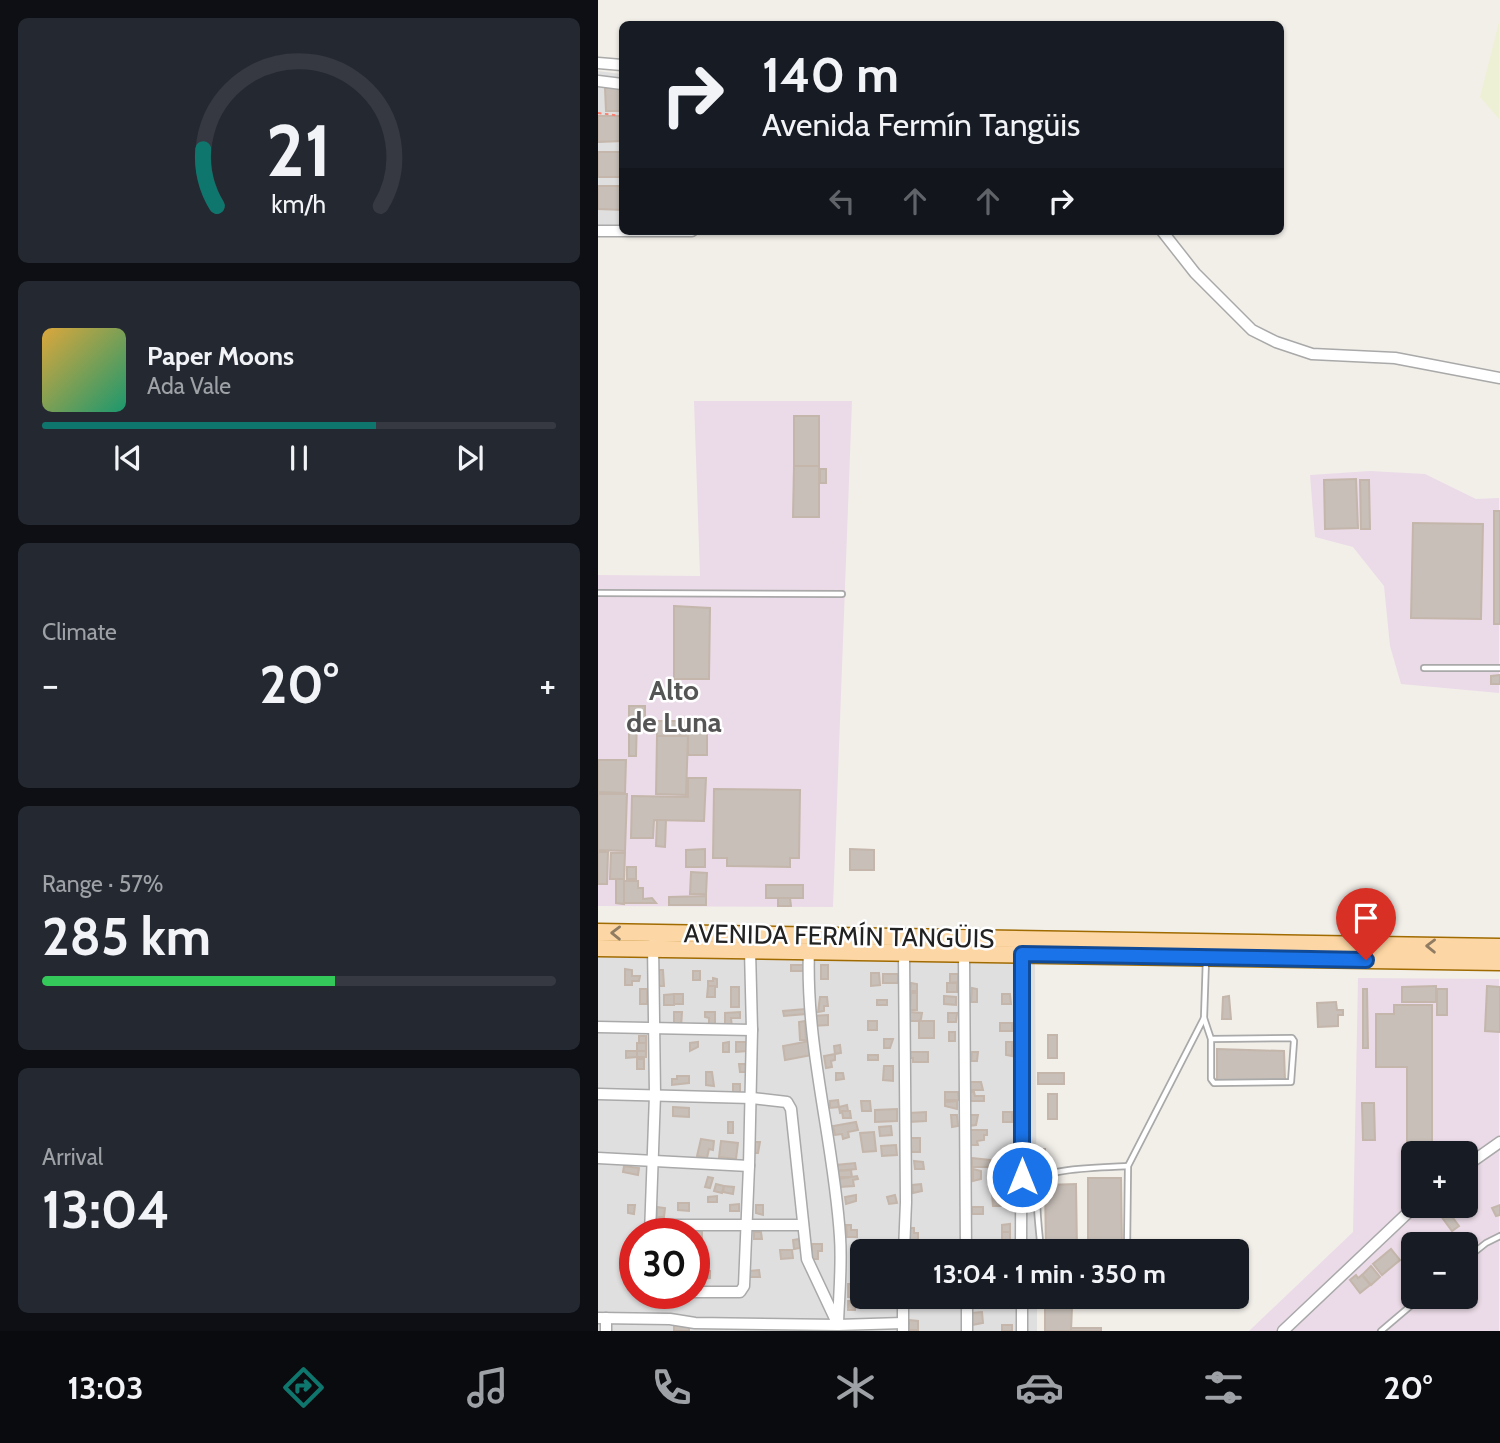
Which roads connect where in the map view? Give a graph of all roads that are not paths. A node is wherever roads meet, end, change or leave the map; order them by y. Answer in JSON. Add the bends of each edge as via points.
{"nodes":[{"id":1,"x":598,"y":63,"type":"edge"},
{"id":2,"x":619,"y":65,"type":"edge"},
{"id":3,"x":598,"y":81,"type":"edge"},
{"id":4,"x":619,"y":84,"type":"edge"},
{"id":5,"x":598,"y":231,"type":"edge"},
{"id":6,"x":619,"y":231,"type":"edge"},
{"id":7,"x":1165,"y":235,"type":"edge"},
{"id":8,"x":1499,"y":378,"type":"edge"},
{"id":9,"x":598,"y":593,"type":"edge"},
{"id":10,"x":842,"y":594,"type":"dead end"},
{"id":11,"x":1424,"y":668,"type":"dead end"},
{"id":12,"x":1499,"y":668,"type":"edge"},
{"id":13,"x":598,"y":932,"type":"edge"},
{"id":14,"x":653,"y":941,"type":"junction"},
{"id":15,"x":809,"y":944,"type":"junction"},
{"id":16,"x":1499,"y":947,"type":"edge"},
{"id":17,"x":598,"y":948,"type":"edge"},
{"id":18,"x":750,"y":950,"type":"junction"},
{"id":19,"x":904,"y":953,"type":"junction"},
{"id":20,"x":964,"y":953,"type":"junction"},
{"id":21,"x":1022,"y":954,"type":"junction"},
{"id":22,"x":1206,"y":957,"type":"junction"},
{"id":23,"x":1499,"y":962,"type":"edge"},
{"id":24,"x":1204,"y":1018,"type":"junction"},
{"id":25,"x":598,"y":1027,"type":"edge"},
{"id":26,"x":655,"y":1029,"type":"junction"},
{"id":27,"x":752,"y":1030,"type":"junction"},
{"id":28,"x":1211,"y":1039,"type":"junction"},
{"id":29,"x":598,"y":1094,"type":"edge"},
{"id":30,"x":655,"y":1095,"type":"junction"},
{"id":31,"x":752,"y":1098,"type":"junction"},
{"id":32,"x":1499,"y":1142,"type":"edge"},
{"id":33,"x":1478,"y":1157,"type":"edge"},
{"id":34,"x":598,"y":1158,"type":"edge"},
{"id":35,"x":652,"y":1160,"type":"junction"},
{"id":36,"x":749,"y":1166,"type":"junction"},
{"id":37,"x":1128,"y":1166,"type":"junction"},
{"id":38,"x":650,"y":1218,"type":"edge"},
{"id":39,"x":1402,"y":1218,"type":"edge"},
{"id":40,"x":746,"y":1224,"type":"junction"},
{"id":41,"x":803,"y":1225,"type":"junction"},
{"id":42,"x":710,"y":1226,"type":"edge"},
{"id":43,"x":1499,"y":1236,"type":"edge"},
{"id":44,"x":904,"y":1239,"type":"edge"},
{"id":45,"x":966,"y":1239,"type":"edge"},
{"id":46,"x":1021,"y":1239,"type":"edge"},
{"id":47,"x":1040,"y":1239,"type":"edge"},
{"id":48,"x":1128,"y":1239,"type":"edge"},
{"id":49,"x":1478,"y":1249,"type":"edge"},
{"id":50,"x":710,"y":1292,"type":"edge"},
{"id":51,"x":903,"y":1309,"type":"edge"},
{"id":52,"x":967,"y":1309,"type":"edge"},
{"id":53,"x":1022,"y":1309,"type":"edge"},
{"id":54,"x":1407,"y":1309,"type":"edge"},
{"id":55,"x":602,"y":1318,"type":"edge"},
{"id":56,"x":695,"y":1327,"type":"edge"},
{"id":57,"x":903,"y":1327,"type":"edge"},
{"id":58,"x":838,"y":1328,"type":"edge"},
{"id":59,"x":606,"y":1331,"type":"edge"},
{"id":60,"x":967,"y":1331,"type":"edge"},
{"id":61,"x":1022,"y":1331,"type":"edge"},
{"id":62,"x":1283,"y":1331,"type":"edge"},
{"id":63,"x":1381,"y":1331,"type":"edge"}],
"edges":[{"from":1,"to":2,"type":"street"},
{"from":3,"to":4,"type":"street"},
{"from":5,"to":6,"type":"street"},
{"from":7,"to":8,"type":"street","via":[[1195,273],[1252,330],[1276,342],[1313,354],[1395,358]]},
{"from":9,"to":10,"type":"lane"},
{"from":11,"to":12,"type":"lane"},
{"from":14,"to":13,"type":"main road","name":"AVENIDA FERMÍN TANGÜIS","one_way":true},
{"from":14,"to":15,"type":"main road","name":"AVENIDA FERMÍN TANGÜIS"},
{"from":14,"to":17,"type":"main road","name":"AVENIDA FERMÍN TANGÜIS"},
{"from":14,"to":18,"type":"main road","name":"AVENIDA FERMÍN TANGÜIS"},
{"from":14,"to":26,"type":"street"},
{"from":16,"to":15,"type":"main road","name":"AVENIDA FERMÍN TANGÜIS","one_way":true},
{"from":15,"to":18,"type":"main road","name":"AVENIDA FERMÍN TANGÜIS"},
{"from":15,"to":19,"type":"main road","name":"AVENIDA FERMÍN TANGÜIS"},
{"from":15,"to":58,"type":"street","via":[[812,1044],[840,1238]]},
{"from":18,"to":27,"type":"street"},
{"from":19,"to":20,"type":"main road","name":"AVENIDA FERMÍN TANGÜIS"},
{"from":19,"to":44,"type":"street"},
{"from":20,"to":21,"type":"main road","name":"AVENIDA FERMÍN TANGÜIS"},
{"from":20,"to":45,"type":"street"},
{"from":21,"to":22,"type":"main road","name":"AVENIDA FERMÍN TANGÜIS"},
{"from":21,"to":46,"type":"street"},
{"from":22,"to":23,"type":"main road","name":"AVENIDA FERMÍN TANGÜIS"},
{"from":22,"to":24,"type":"lane"},
{"from":24,"to":28,"type":"lane"},
{"from":24,"to":37,"type":"lane"},
{"from":25,"to":26,"type":"street"},
{"from":26,"to":27,"type":"street"},
{"from":26,"to":30,"type":"street"},
{"from":27,"to":31,"type":"street"},
{"from":28,"to":28,"type":"lane","via":[[1214,1083],[1291,1082],[1292,1038]]},
{"from":29,"to":30,"type":"street"},
{"from":30,"to":31,"type":"street"},
{"from":30,"to":35,"type":"street"},
{"from":31,"to":36,"type":"street"},
{"from":31,"to":41,"type":"street","via":[[784,1100],[791,1109]]},
{"from":32,"to":33,"type":"street"},
{"from":34,"to":35,"type":"street"},
{"from":35,"to":36,"type":"street"},
{"from":35,"to":38,"type":"street"},
{"from":36,"to":40,"type":"street"},
{"from":37,"to":47,"type":"lane","via":[[1060,1172],[1040,1179]]},
{"from":37,"to":48,"type":"lane"},
{"from":39,"to":62,"type":"street"},
{"from":40,"to":41,"type":"street"},
{"from":40,"to":42,"type":"street"},
{"from":40,"to":50,"type":"street","via":[[742,1290]]},
{"from":41,"to":58,"type":"street","via":[[809,1265]]},
{"from":43,"to":49,"type":"lane"},
{"from":51,"to":57,"type":"street"},
{"from":52,"to":60,"type":"street"},
{"from":53,"to":61,"type":"street"},
{"from":54,"to":63,"type":"lane"},
{"from":55,"to":56,"type":"street","via":[[670,1319]]},
{"from":55,"to":59,"type":"street"},
{"from":56,"to":58,"type":"street"},
{"from":57,"to":58,"type":"street"}]}
